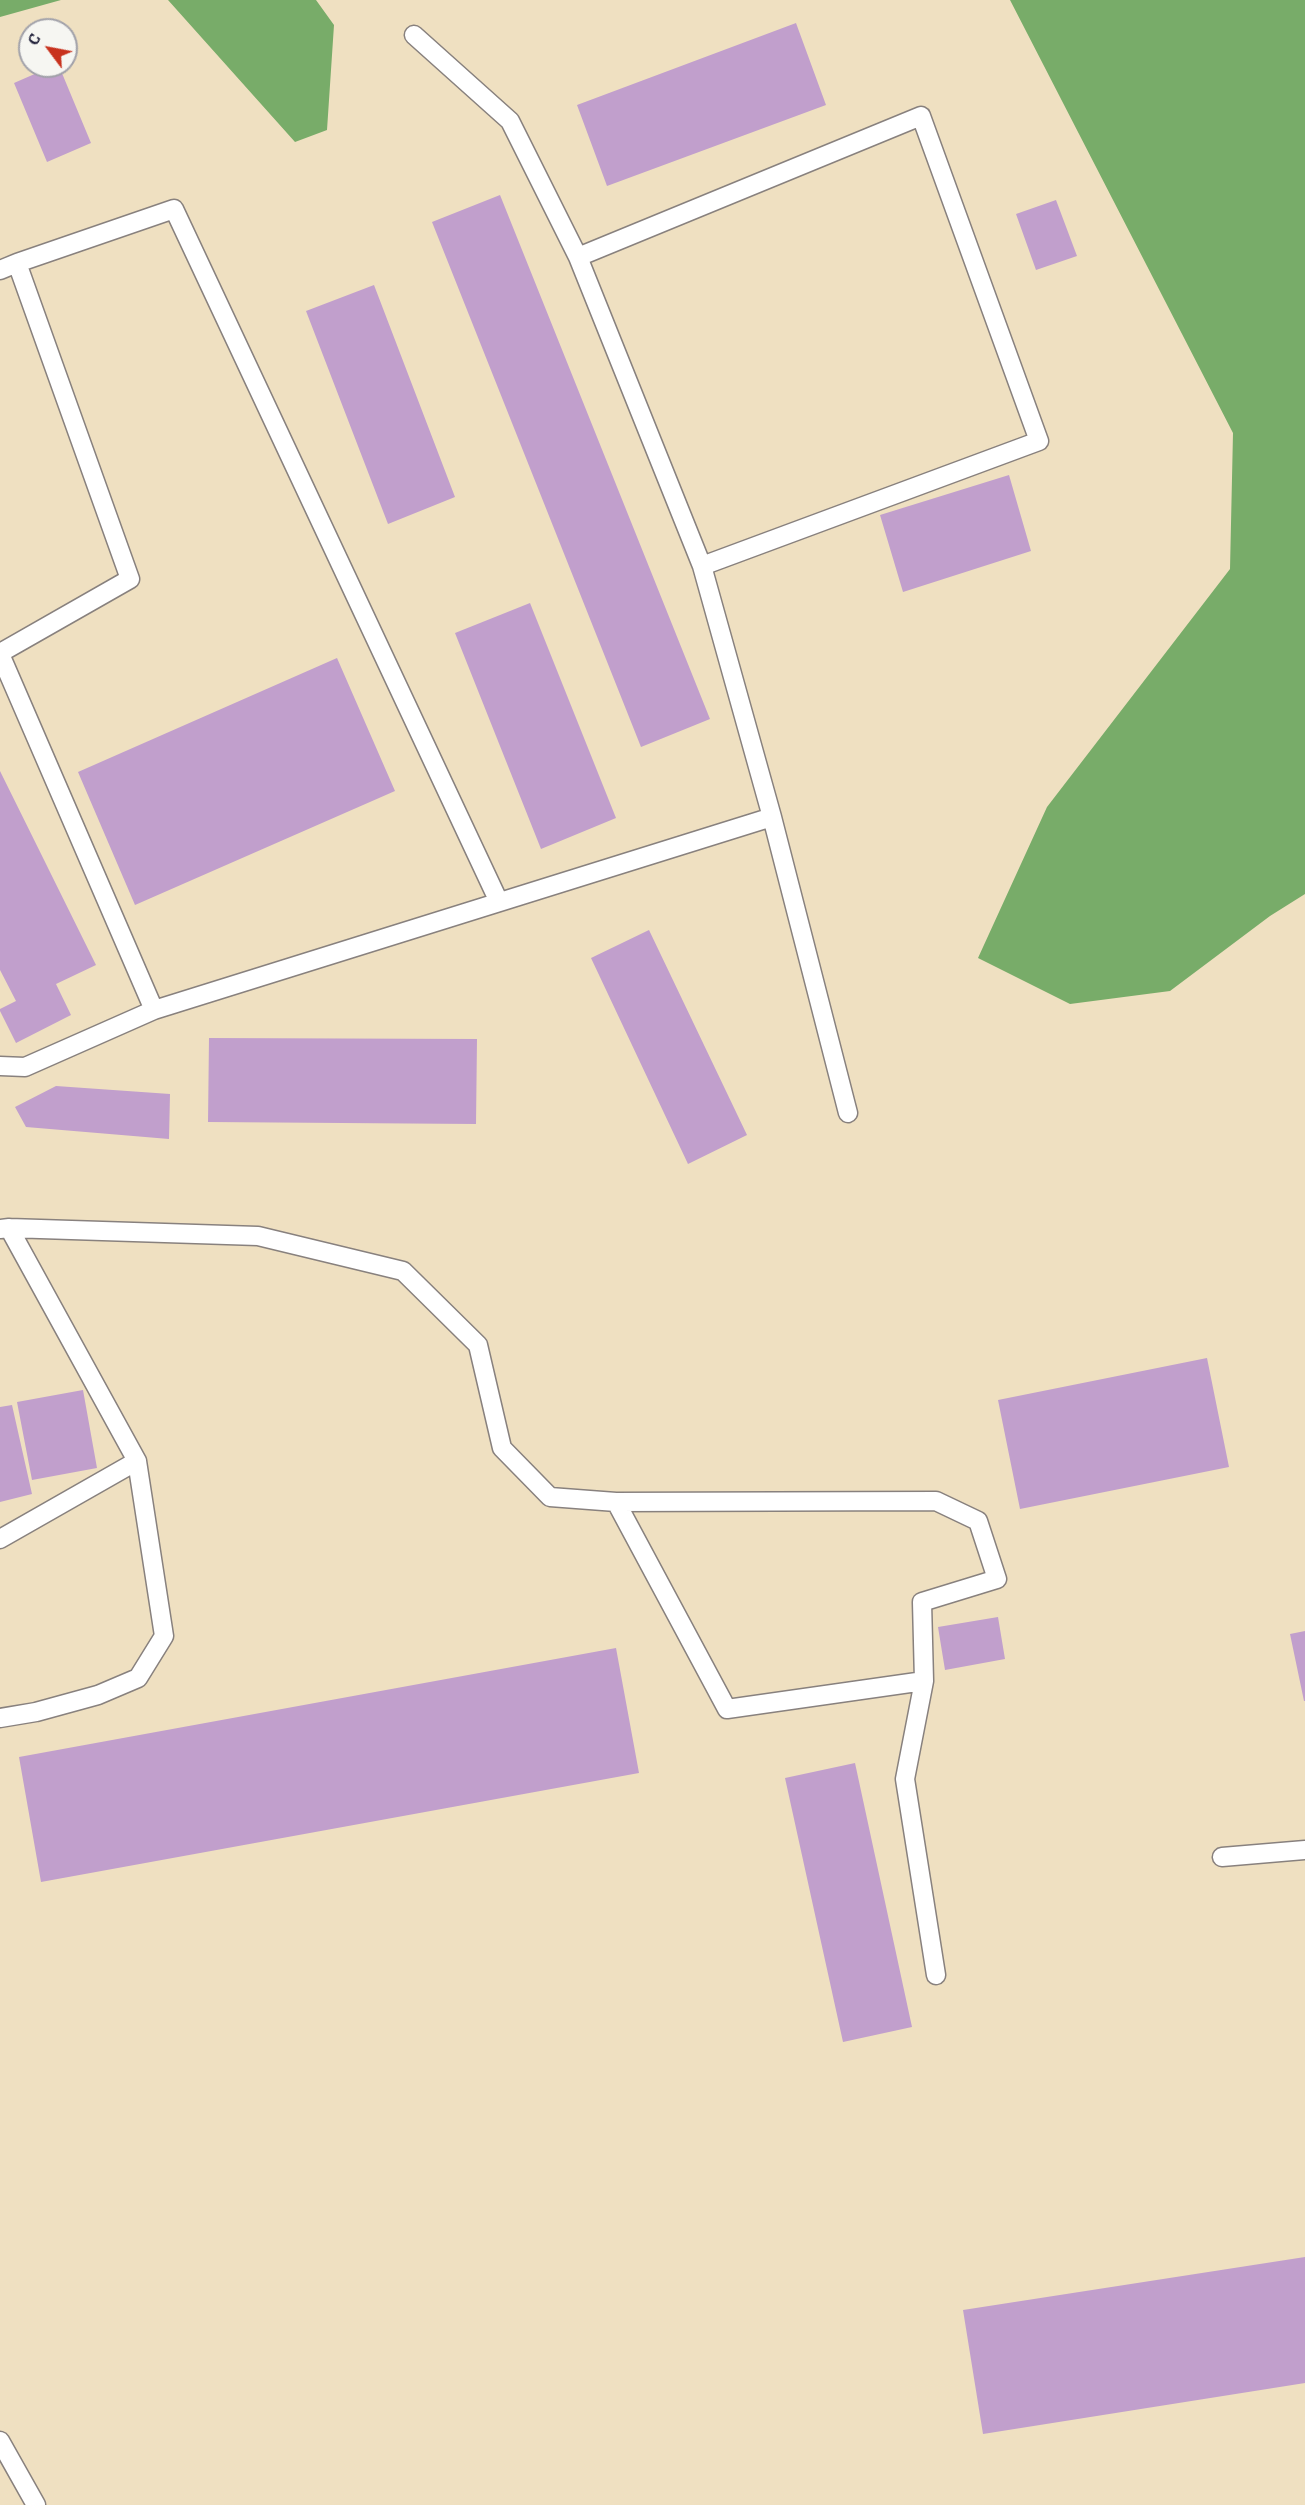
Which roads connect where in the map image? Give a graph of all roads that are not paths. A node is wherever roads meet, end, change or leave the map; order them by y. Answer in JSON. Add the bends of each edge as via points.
{"nodes":[{"id":1,"x":414,"y":35,"type":"dead end"},
{"id":2,"x":578,"y":257,"type":"junction"},
{"id":3,"x":17,"y":263,"type":"junction"},
{"id":4,"x":0,"y":270,"type":"edge"},
{"id":5,"x":702,"y":566,"type":"junction"},
{"id":6,"x":0,"y":653,"type":"edge"},
{"id":7,"x":772,"y":817,"type":"junction"},
{"id":8,"x":500,"y":902,"type":"junction"},
{"id":9,"x":154,"y":1010,"type":"junction"},
{"id":10,"x":0,"y":1066,"type":"edge"},
{"id":11,"x":848,"y":1113,"type":"dead end"},
{"id":12,"x":5,"y":1228,"type":"edge"},
{"id":13,"x":137,"y":1461,"type":"junction"},
{"id":14,"x":616,"y":1502,"type":"junction"},
{"id":15,"x":0,"y":1539,"type":"edge"},
{"id":16,"x":924,"y":1681,"type":"junction"},
{"id":17,"x":0,"y":1718,"type":"edge"},
{"id":18,"x":1305,"y":1851,"type":"edge"},
{"id":19,"x":1222,"y":1857,"type":"dead end"},
{"id":20,"x":936,"y":1976,"type":"dead end"},
{"id":21,"x":0,"y":2441,"type":"edge"},
{"id":22,"x":36,"y":2505,"type":"edge"}],
"edges":[{"from":1,"to":2,"type":"lane","via":[[510,121]]},
{"from":2,"to":5,"type":"lane"},
{"from":2,"to":5,"type":"lane","via":[[921,116],[1039,441]]},
{"from":3,"to":4,"type":"lane"},
{"from":3,"to":6,"type":"lane","via":[[130,579]]},
{"from":3,"to":8,"type":"lane","via":[[174,209]]},
{"from":5,"to":7,"type":"lane"},
{"from":6,"to":9,"type":"lane"},
{"from":7,"to":8,"type":"lane"},
{"from":7,"to":11,"type":"lane"},
{"from":8,"to":9,"type":"lane"},
{"from":9,"to":10,"type":"lane","via":[[25,1067]]},
{"from":12,"to":13,"type":"lane"},
{"from":12,"to":14,"type":"lane","via":[[258,1236],[403,1271],[478,1345],[502,1448],[550,1497]]},
{"from":13,"to":15,"type":"lane"},
{"from":13,"to":17,"type":"lane","via":[[164,1635],[138,1678],[98,1695]]},
{"from":14,"to":16,"type":"lane","via":[[727,1709]]},
{"from":14,"to":16,"type":"lane","via":[[936,1501],[978,1521],[997,1579],[922,1602]]},
{"from":16,"to":20,"type":"lane","via":[[905,1779]]},
{"from":18,"to":19,"type":"lane"},
{"from":21,"to":22,"type":"lane"}]}
